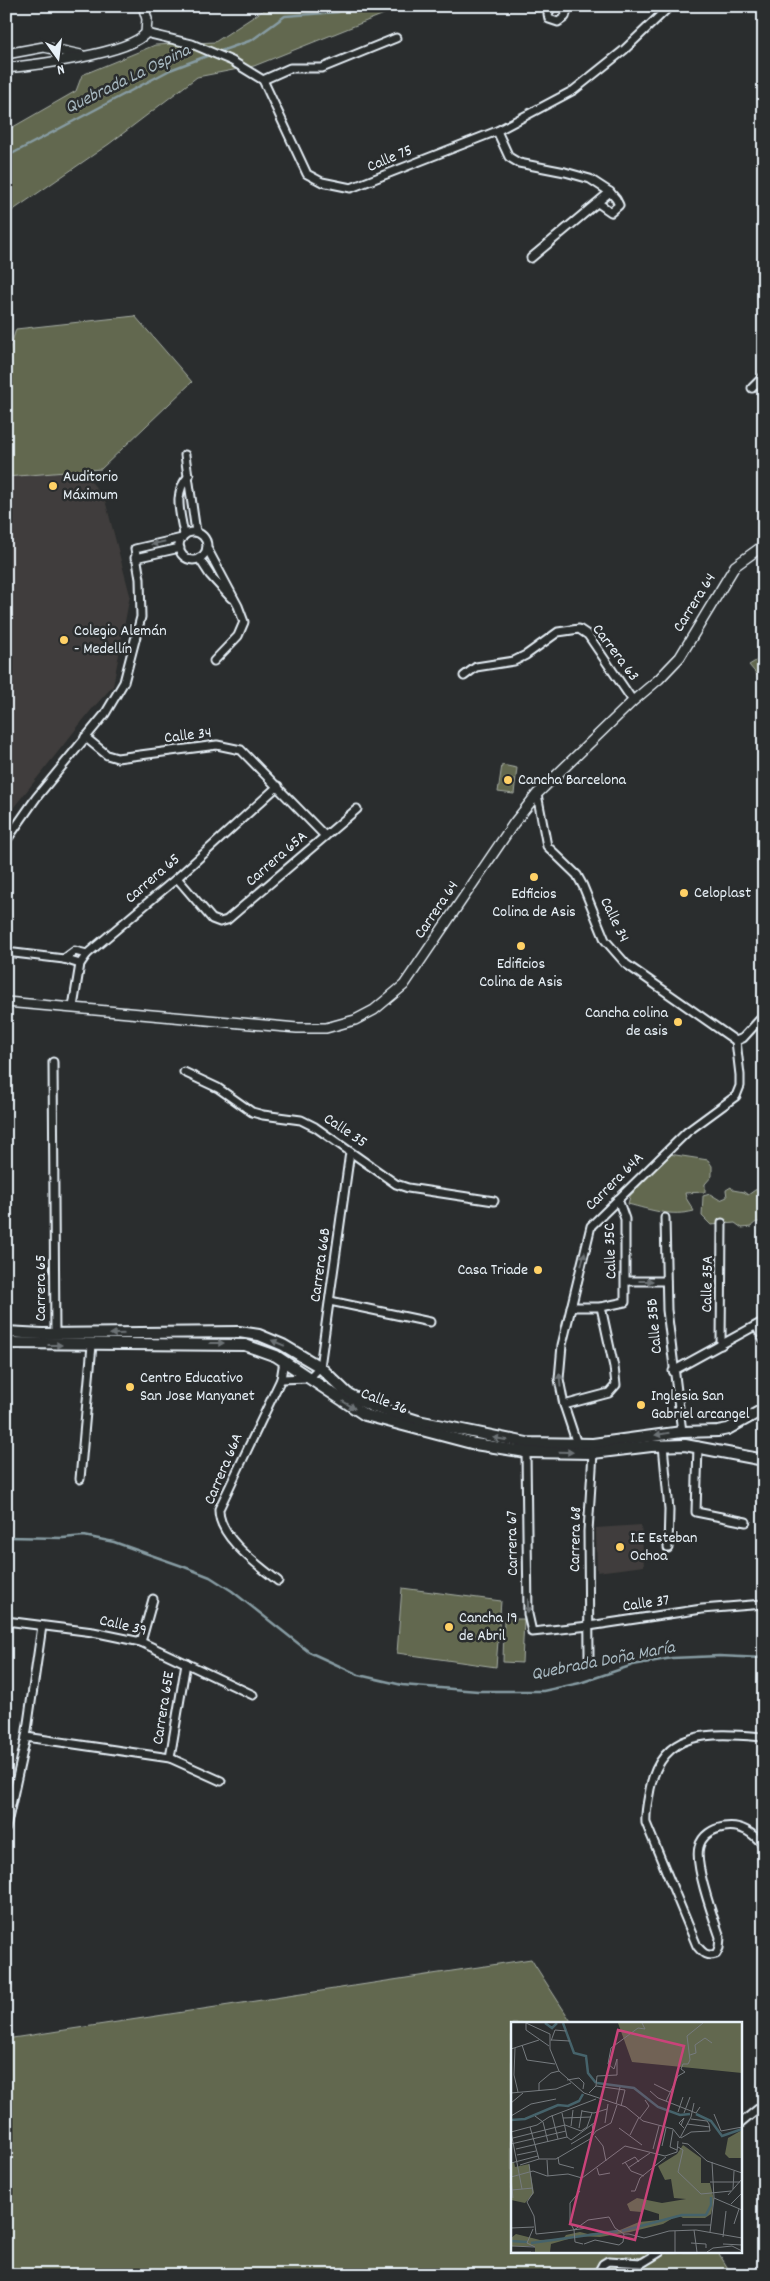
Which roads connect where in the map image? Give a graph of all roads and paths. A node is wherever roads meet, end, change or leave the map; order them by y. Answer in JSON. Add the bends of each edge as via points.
{"nodes":[{"id":1,"x":143,"y":6,"type":"edge"},
{"id":2,"x":552,"y":6,"type":"edge"},
{"id":3,"x":670,"y":6,"type":"edge"},
{"id":4,"x":566,"y":7,"type":"edge"},
{"id":5,"x":146,"y":33,"type":"junction"},
{"id":6,"x":396,"y":38,"type":"dead end"},
{"id":7,"x":54,"y":49,"type":"junction"},
{"id":8,"x":6,"y":54,"type":"edge"},
{"id":9,"x":84,"y":56,"type":"junction"},
{"id":10,"x":50,"y":64,"type":"junction"},
{"id":11,"x":6,"y":68,"type":"edge"},
{"id":12,"x":263,"y":80,"type":"junction"},
{"id":13,"x":497,"y":131,"type":"junction"},
{"id":14,"x":610,"y":192,"type":"junction"},
{"id":15,"x":598,"y":203,"type":"junction"},
{"id":16,"x":530,"y":258,"type":"dead end"},
{"id":17,"x":764,"y":376,"type":"edge"},
{"id":18,"x":752,"y":388,"type":"dead end"},
{"id":19,"x":186,"y":455,"type":"dead end"},
{"id":20,"x":188,"y":476,"type":"junction"},
{"id":21,"x":195,"y":524,"type":"junction"},
{"id":22,"x":182,"y":526,"type":"junction"},
{"id":23,"x":196,"y":532,"type":"junction"},
{"id":24,"x":183,"y":536,"type":"junction"},
{"id":25,"x":764,"y":545,"type":"edge"},
{"id":26,"x":180,"y":548,"type":"junction"},
{"id":27,"x":207,"y":548,"type":"junction"},
{"id":28,"x":135,"y":558,"type":"junction"},
{"id":29,"x":199,"y":558,"type":"junction"},
{"id":30,"x":214,"y":562,"type":"junction"},
{"id":31,"x":205,"y":568,"type":"junction"},
{"id":32,"x":238,"y":606,"type":"junction"},
{"id":33,"x":214,"y":661,"type":"dead end"},
{"id":34,"x":464,"y":676,"type":"dead end"},
{"id":35,"x":633,"y":701,"type":"junction"},
{"id":36,"x":85,"y":737,"type":"junction"},
{"id":37,"x":278,"y":786,"type":"junction"},
{"id":38,"x":537,"y":794,"type":"junction"},
{"id":39,"x":357,"y":809,"type":"dead end"},
{"id":40,"x":325,"y":836,"type":"junction"},
{"id":41,"x":6,"y":841,"type":"edge"},
{"id":42,"x":177,"y":878,"type":"junction"},
{"id":43,"x":6,"y":952,"type":"edge"},
{"id":44,"x":87,"y":954,"type":"junction"},
{"id":45,"x":64,"y":959,"type":"junction"},
{"id":46,"x":80,"y":964,"type":"junction"},
{"id":47,"x":6,"y":1002,"type":"edge"},
{"id":48,"x":73,"y":1007,"type":"junction"},
{"id":49,"x":764,"y":1015,"type":"edge"},
{"id":50,"x":736,"y":1041,"type":"junction"},
{"id":51,"x":54,"y":1062,"type":"dead end"},
{"id":52,"x":184,"y":1072,"type":"dead end"},
{"id":53,"x":350,"y":1152,"type":"junction"},
{"id":54,"x":618,"y":1199,"type":"junction"},
{"id":55,"x":494,"y":1201,"type":"dead end"},
{"id":56,"x":665,"y":1218,"type":"dead end"},
{"id":57,"x":722,"y":1223,"type":"dead end"},
{"id":58,"x":626,"y":1281,"type":"junction"},
{"id":59,"x":666,"y":1281,"type":"junction"},
{"id":60,"x":330,"y":1301,"type":"junction"},
{"id":61,"x":571,"y":1307,"type":"junction"},
{"id":62,"x":601,"y":1307,"type":"junction"},
{"id":63,"x":764,"y":1321,"type":"edge"},
{"id":64,"x":430,"y":1322,"type":"dead end"},
{"id":65,"x":756,"y":1326,"type":"junction"},
{"id":66,"x":6,"y":1332,"type":"edge"},
{"id":67,"x":55,"y":1334,"type":"junction"},
{"id":68,"x":764,"y":1340,"type":"edge"},
{"id":69,"x":6,"y":1343,"type":"edge"},
{"id":70,"x":92,"y":1344,"type":"junction"},
{"id":71,"x":721,"y":1345,"type":"junction"},
{"id":72,"x":284,"y":1361,"type":"junction"},
{"id":73,"x":320,"y":1367,"type":"junction"},
{"id":74,"x":673,"y":1371,"type":"junction"},
{"id":75,"x":309,"y":1378,"type":"junction"},
{"id":76,"x":281,"y":1379,"type":"junction"},
{"id":77,"x":564,"y":1405,"type":"junction"},
{"id":78,"x":764,"y":1409,"type":"edge"},
{"id":79,"x":728,"y":1429,"type":"junction"},
{"id":80,"x":682,"y":1432,"type":"junction"},
{"id":81,"x":577,"y":1444,"type":"junction"},
{"id":82,"x":664,"y":1445,"type":"junction"},
{"id":83,"x":698,"y":1446,"type":"junction"},
{"id":84,"x":723,"y":1450,"type":"junction"},
{"id":85,"x":526,"y":1452,"type":"junction"},
{"id":86,"x":594,"y":1453,"type":"junction"},
{"id":87,"x":764,"y":1460,"type":"edge"},
{"id":88,"x":80,"y":1479,"type":"dead end"},
{"id":89,"x":746,"y":1522,"type":"dead end"},
{"id":90,"x":668,"y":1548,"type":"dead end"},
{"id":91,"x":278,"y":1581,"type":"dead end"},
{"id":92,"x":153,"y":1599,"type":"dead end"},
{"id":93,"x":764,"y":1604,"type":"edge"},
{"id":94,"x":6,"y":1621,"type":"edge"},
{"id":95,"x":42,"y":1626,"type":"junction"},
{"id":96,"x":589,"y":1626,"type":"junction"},
{"id":97,"x":532,"y":1632,"type":"joint"},
{"id":98,"x":142,"y":1642,"type":"junction"},
{"id":99,"x":588,"y":1655,"type":"dead end"},
{"id":100,"x":186,"y":1663,"type":"junction"},
{"id":101,"x":253,"y":1695,"type":"dead end"},
{"id":102,"x":26,"y":1737,"type":"junction"},
{"id":103,"x":764,"y":1737,"type":"edge"},
{"id":104,"x":170,"y":1758,"type":"junction"},
{"id":105,"x":221,"y":1780,"type":"dead end"},
{"id":106,"x":6,"y":1828,"type":"edge"},
{"id":107,"x":764,"y":1846,"type":"edge"},
{"id":108,"x":764,"y":2104,"type":"edge"},
{"id":109,"x":742,"y":2122,"type":"edge"},
{"id":110,"x":657,"y":2254,"type":"edge"},
{"id":111,"x":597,"y":2275,"type":"edge"}],
"edges":[{"from":1,"to":5,"type":"street","via":[[147,19]]},
{"from":2,"to":4,"type":"street","via":[[549,19],[558,22],[565,17]]},
{"from":3,"to":13,"type":"street","name":"Calle 75","via":[[624,50],[574,90]]},
{"from":5,"to":9,"type":"street","via":[[133,44]]},
{"from":5,"to":12,"type":"street","via":[[192,44]]},
{"from":6,"to":12,"type":"street","via":[[322,68],[290,68]]},
{"from":7,"to":8,"type":"street","via":[[32,48]]},
{"from":7,"to":9,"type":"street"},
{"from":7,"to":10,"type":"street"},
{"from":9,"to":10,"type":"street"},
{"from":10,"to":11,"type":"street"},
{"from":12,"to":13,"type":"street","name":"Calle 75","via":[[307,174],[333,185],[351,188],[366,184]]},
{"from":13,"to":14,"type":"street","via":[[509,157],[519,163],[590,179]]},
{"from":14,"to":15,"type":"street"},
{"from":14,"to":15,"type":"street","via":[[619,205],[614,211],[607,211]]},
{"from":15,"to":16,"type":"street"},
{"from":17,"to":18,"type":"street"},
{"from":19,"to":20,"type":"street"},
{"from":20,"to":21,"type":"street"},
{"from":20,"to":22,"type":"street","via":[[179,492]]},
{"from":21,"to":22,"type":"street","via":[[188,522]]},
{"from":21,"to":23,"type":"street"},
{"from":22,"to":24,"type":"street"},
{"from":23,"to":24,"type":"street"},
{"from":23,"to":27,"type":"street","via":[[204,537]]},
{"from":24,"to":26,"type":"street"},
{"from":24,"to":28,"type":"street","one_way":true,"via":[[135,549]]},
{"from":25,"to":35,"type":"street","name":"Carrera 64","via":[[736,566],[680,657]]},
{"from":26,"to":28,"type":"street"},
{"from":26,"to":29,"type":"street","via":[[185,557]]},
{"from":27,"to":29,"type":"street"},
{"from":27,"to":30,"type":"street"},
{"from":28,"to":36,"type":"street","via":[[142,603],[137,636],[124,682],[114,701]]},
{"from":29,"to":31,"type":"street"},
{"from":30,"to":31,"type":"street"},
{"from":30,"to":32,"type":"street"},
{"from":31,"to":32,"type":"street"},
{"from":32,"to":33,"type":"street","via":[[244,622],[238,636]]},
{"from":34,"to":35,"type":"street","name":"Carrera 63","via":[[476,667],[514,661],[558,632],[579,629],[588,635]]},
{"from":35,"to":38,"type":"street","name":"Carrera 64"},
{"from":36,"to":37,"type":"street","name":"Calle 34","via":[[107,755],[117,758],[230,746],[251,757]]},
{"from":36,"to":41,"type":"street"},
{"from":37,"to":40,"type":"street","name":"Calle 34"},
{"from":37,"to":42,"type":"street","name":"Carrera 65"},
{"from":38,"to":48,"type":"street","name":"Carrera 64","via":[[404,985],[374,1010],[355,1020],[322,1029],[297,1028]]},
{"from":38,"to":50,"type":"street","name":"Calle 34","via":[[547,846],[577,875],[605,940],[615,953]]},
{"from":39,"to":40,"type":"street","name":"Carrera 65A"},
{"from":40,"to":42,"type":"street","name":"Carrera 65A","via":[[227,920],[220,922],[212,919]]},
{"from":42,"to":44,"type":"street","name":"Carrera 65"},
{"from":43,"to":45,"type":"street"},
{"from":44,"to":45,"type":"street","via":[[75,951]]},
{"from":44,"to":46,"type":"street","name":"Carrera 65"},
{"from":45,"to":46,"type":"street"},
{"from":46,"to":48,"type":"street","name":"Carrera 65"},
{"from":47,"to":48,"type":"street","name":"Carrera 64"},
{"from":49,"to":50,"type":"street","via":[[743,1038]]},
{"from":50,"to":54,"type":"street","name":"Carrera 64A","via":[[740,1080],[736,1096],[687,1132]]},
{"from":51,"to":67,"type":"street","name":"Carrera 65"},
{"from":52,"to":53,"type":"street","name":"Calle 35","via":[[218,1088],[252,1112],[300,1120],[315,1127]]},
{"from":53,"to":55,"type":"street","name":"Calle 35","via":[[396,1184]]},
{"from":53,"to":60,"type":"street","name":"Carrera 66B"},
{"from":54,"to":58,"type":"street","name":"Calle 35C","via":[[626,1219]]},
{"from":61,"to":54,"type":"street","name":"Carrera 64A","one_way":true,"via":[[591,1226]]},
{"from":56,"to":59,"type":"street","name":"Calle 35B"},
{"from":57,"to":71,"type":"street","name":"Calle 35A"},
{"from":58,"to":59,"type":"street","one_way":true},
{"from":58,"to":62,"type":"street","name":"Calle 35C","via":[[625,1302]]},
{"from":59,"to":74,"type":"street","name":"Calle 35B"},
{"from":60,"to":64,"type":"street"},
{"from":60,"to":73,"type":"street","name":"Carrera 66B"},
{"from":61,"to":62,"type":"street"},
{"from":77,"to":61,"type":"street","name":"Carrera 64A","one_way":true,"via":[[559,1379],[562,1345]]},
{"from":62,"to":77,"type":"street","via":[[616,1385],[610,1394]]},
{"from":63,"to":65,"type":"street"},
{"from":65,"to":68,"type":"street"},
{"from":65,"to":71,"type":"street"},
{"from":66,"to":67,"type":"main road","name":"Calle 36"},
{"from":73,"to":67,"type":"main road","name":"Calle 36","one_way":true,"via":[[283,1345],[259,1335],[239,1332]]},
{"from":69,"to":70,"type":"main road","name":"Calle 36","one_way":true},
{"from":70,"to":72,"type":"main road","name":"Calle 36","one_way":true,"via":[[230,1343],[259,1348]]},
{"from":70,"to":88,"type":"street"},
{"from":71,"to":74,"type":"street"},
{"from":72,"to":75,"type":"main road","name":"Calle 36"},
{"from":72,"to":76,"type":"street","name":"Carrera 66A"},
{"from":73,"to":75,"type":"street"},
{"from":81,"to":73,"type":"main road","name":"Calle 36","one_way":true,"via":[[527,1443],[418,1421],[371,1406],[348,1394]]},
{"from":74,"to":80,"type":"street","name":"Calle 35B"},
{"from":75,"to":76,"type":"street"},
{"from":75,"to":85,"type":"main road","name":"Calle 36","one_way":true,"via":[[365,1414],[466,1442]]},
{"from":76,"to":91,"type":"street","name":"Carrera 66A","via":[[219,1509],[219,1520],[229,1534],[253,1561]]},
{"from":77,"to":81,"type":"street","name":"Carrera 64A"},
{"from":78,"to":79,"type":"main road"},
{"from":79,"to":80,"type":"main road","name":"Calle 36"},
{"from":79,"to":84,"type":"main road"},
{"from":80,"to":81,"type":"main road","name":"Calle 36","one_way":true},
{"from":82,"to":83,"type":"main road","name":"Calle 36"},
{"from":82,"to":86,"type":"main road","name":"Calle 36"},
{"from":82,"to":90,"type":"street"},
{"from":83,"to":84,"type":"main road","name":"Calle 36"},
{"from":83,"to":89,"type":"street","via":[[696,1512]]},
{"from":84,"to":87,"type":"main road","name":"Calle 36"},
{"from":85,"to":86,"type":"main road","name":"Calle 36","one_way":true},
{"from":85,"to":97,"type":"street","name":"Carrera 67","one_way":true,"via":[[528,1614]]},
{"from":86,"to":96,"type":"street","name":"Carrera 68","via":[[588,1531]]},
{"from":92,"to":98,"type":"street"},
{"from":93,"to":96,"type":"street","name":"Calle 37","via":[[702,1609]]},
{"from":94,"to":95,"type":"street","name":"Calle 39"},
{"from":95,"to":98,"type":"street","name":"Calle 39"},
{"from":95,"to":102,"type":"street"},
{"from":96,"to":97,"type":"street","name":"Calle 37"},
{"from":96,"to":99,"type":"street","name":"Carrera 68"},
{"from":98,"to":100,"type":"street","name":"Calle 39"},
{"from":100,"to":101,"type":"street","name":"Calle 39"},
{"from":100,"to":104,"type":"street","name":"Carrera 65E"},
{"from":102,"to":104,"type":"street"},
{"from":102,"to":106,"type":"street"},
{"from":103,"to":107,"type":"street","via":[[697,1737],[684,1741],[667,1751],[652,1776],[645,1809],[646,1823],[697,1946],[704,1955],[716,1954],[720,1937],[699,1862],[698,1848],[703,1837],[716,1828],[733,1826],[745,1829]]},
{"from":104,"to":105,"type":"street"},
{"from":108,"to":109,"type":"street"},
{"from":110,"to":111,"type":"street","via":[[642,2264],[608,2261]]}]}
